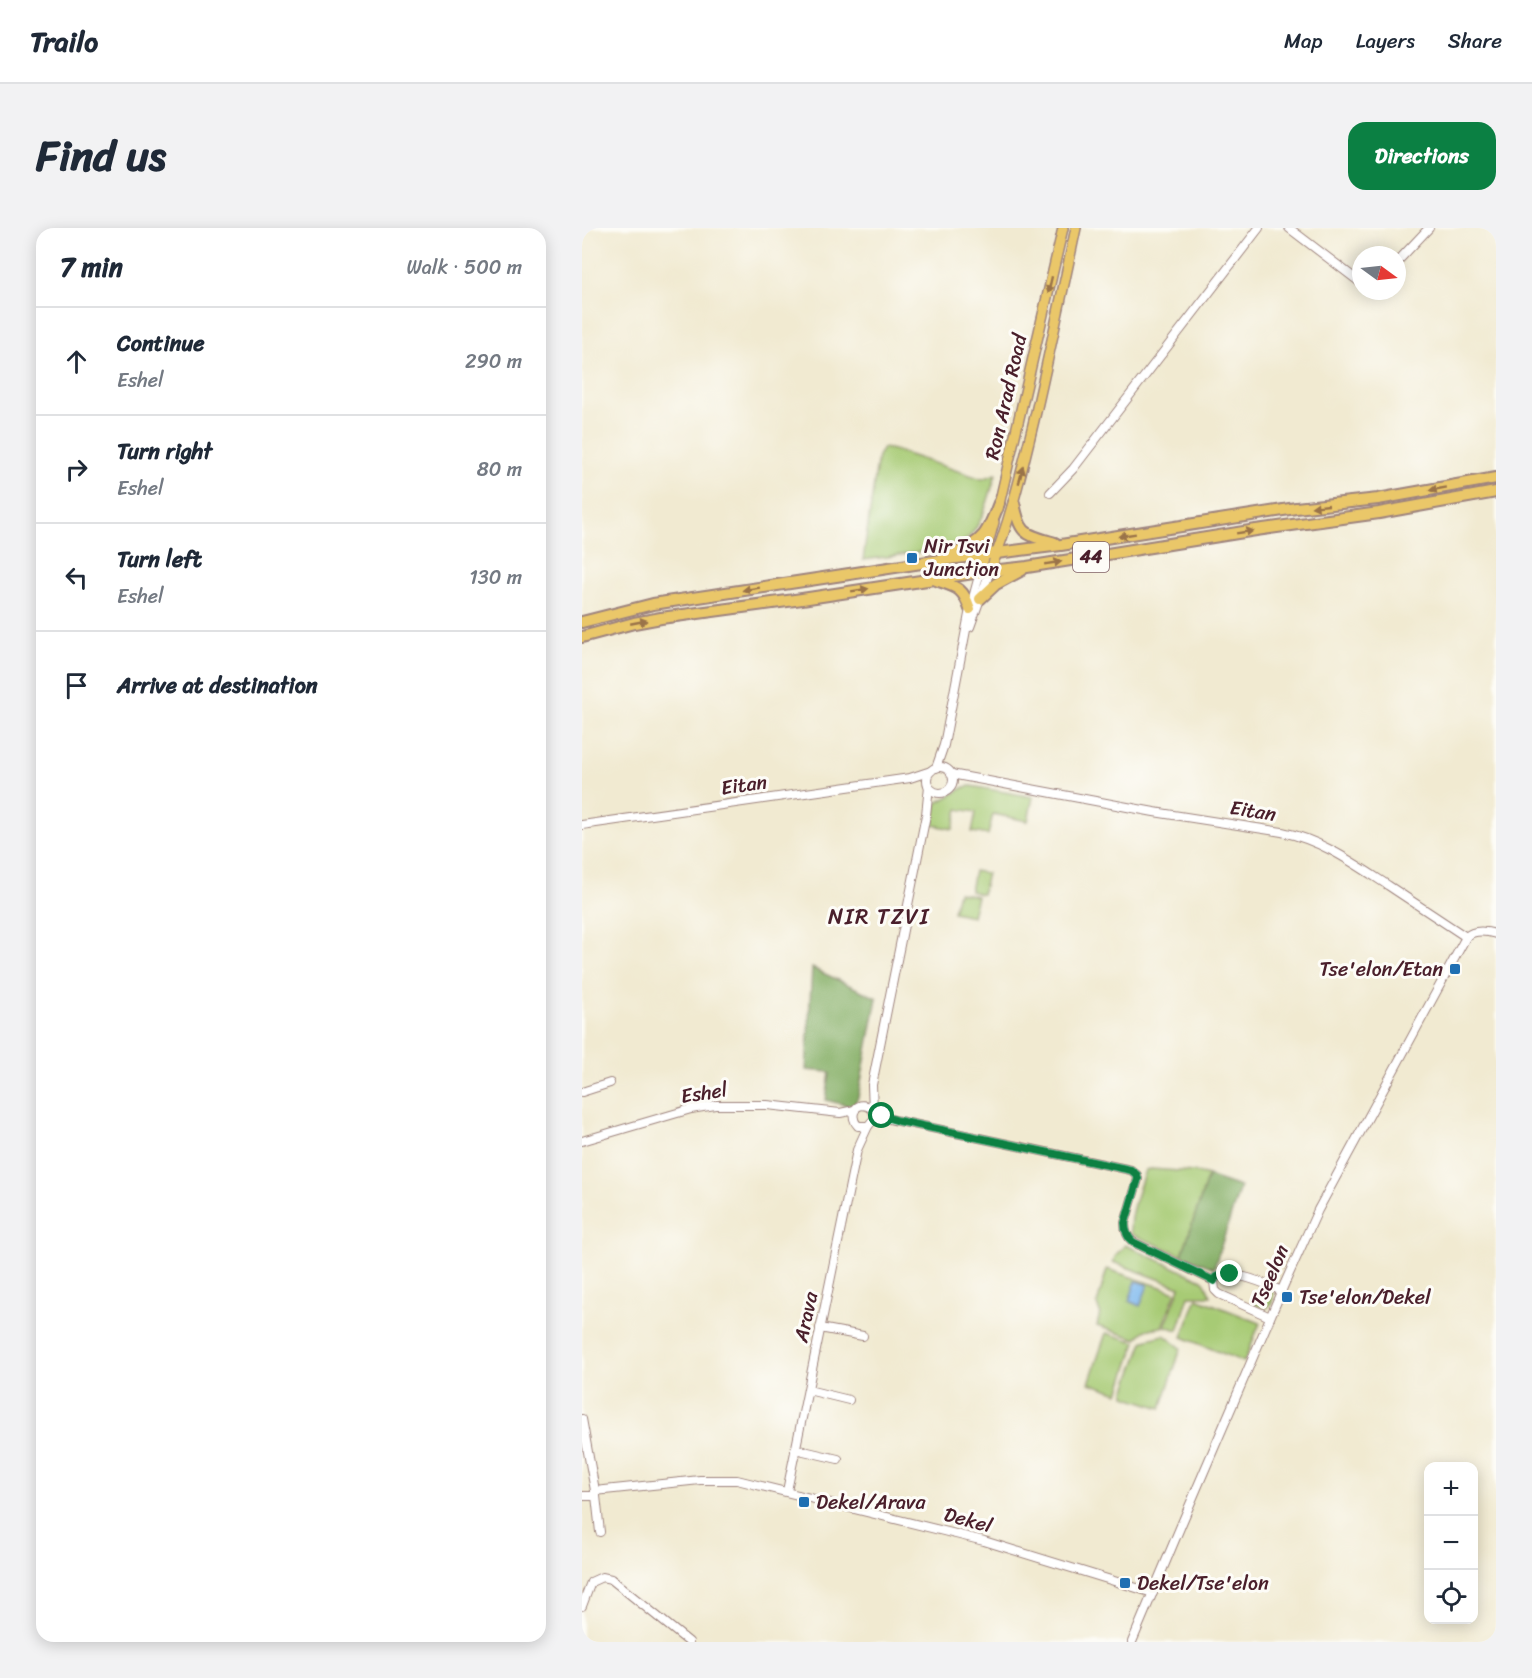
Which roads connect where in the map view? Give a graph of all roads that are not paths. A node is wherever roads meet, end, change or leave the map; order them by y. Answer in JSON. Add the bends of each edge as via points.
{"nodes":[{"id":1,"x":1063,"y":228,"type":"edge"},
{"id":2,"x":1076,"y":228,"type":"edge"},
{"id":3,"x":1259,"y":228,"type":"edge"},
{"id":4,"x":1289,"y":228,"type":"edge"},
{"id":5,"x":1430,"y":228,"type":"edge"},
{"id":6,"x":1406,"y":253,"type":"edge"},
{"id":7,"x":1352,"y":276,"type":"edge"},
{"id":8,"x":1496,"y":478,"type":"edge"},
{"id":9,"x":1496,"y":492,"type":"edge"},
{"id":10,"x":1050,"y":493,"type":"dead end"},
{"id":11,"x":999,"y":503,"type":"junction"},
{"id":12,"x":1014,"y":503,"type":"junction"},
{"id":13,"x":1061,"y":545,"type":"junction"},
{"id":14,"x":998,"y":552,"type":"junction"},
{"id":15,"x":986,"y":554,"type":"junction"},
{"id":16,"x":941,"y":560,"type":"junction"},
{"id":17,"x":1027,"y":567,"type":"junction"},
{"id":18,"x":985,"y":571,"type":"junction"},
{"id":19,"x":933,"y":579,"type":"junction"},
{"id":20,"x":980,"y":599,"type":"junction"},
{"id":21,"x":970,"y":609,"type":"junction"},
{"id":22,"x":582,"y":622,"type":"edge"},
{"id":23,"x":582,"y":637,"type":"edge"},
{"id":24,"x":962,"y":651,"type":"junction"},
{"id":25,"x":944,"y":745,"type":"junction"},
{"id":26,"x":933,"y":770,"type":"junction"},
{"id":27,"x":950,"y":773,"type":"junction"},
{"id":28,"x":910,"y":778,"type":"junction"},
{"id":29,"x":976,"y":780,"type":"junction"},
{"id":30,"x":929,"y":785,"type":"junction"},
{"id":31,"x":946,"y":790,"type":"junction"},
{"id":32,"x":926,"y":815,"type":"junction"},
{"id":33,"x":582,"y":825,"type":"edge"},
{"id":34,"x":1496,"y":934,"type":"edge"},
{"id":35,"x":1466,"y":938,"type":"junction"},
{"id":36,"x":610,"y":1083,"type":"dead end"},
{"id":37,"x":872,"y":1085,"type":"junction"},
{"id":38,"x":582,"y":1092,"type":"edge"},
{"id":39,"x":858,"y":1108,"type":"junction"},
{"id":40,"x":873,"y":1111,"type":"junction"},
{"id":41,"x":835,"y":1113,"type":"junction"},
{"id":42,"x":899,"y":1121,"type":"junction"},
{"id":43,"x":855,"y":1122,"type":"junction"},
{"id":44,"x":870,"y":1125,"type":"junction"},
{"id":45,"x":582,"y":1142,"type":"edge"},
{"id":46,"x":857,"y":1150,"type":"junction"},
{"id":47,"x":1214,"y":1281,"type":"junction"},
{"id":48,"x":1282,"y":1291,"type":"junction"},
{"id":49,"x":1270,"y":1317,"type":"junction"},
{"id":50,"x":820,"y":1328,"type":"junction"},
{"id":51,"x":863,"y":1336,"type":"dead end"},
{"id":52,"x":808,"y":1390,"type":"junction"},
{"id":53,"x":849,"y":1400,"type":"dead end"},
{"id":54,"x":582,"y":1419,"type":"edge"},
{"id":55,"x":795,"y":1449,"type":"junction"},
{"id":56,"x":838,"y":1459,"type":"dead end"},
{"id":57,"x":787,"y":1491,"type":"junction"},
{"id":58,"x":595,"y":1493,"type":"junction"},
{"id":59,"x":582,"y":1496,"type":"edge"},
{"id":60,"x":600,"y":1532,"type":"dead end"},
{"id":61,"x":1153,"y":1593,"type":"junction"},
{"id":62,"x":582,"y":1606,"type":"edge"},
{"id":63,"x":689,"y":1642,"type":"edge"},
{"id":64,"x":1132,"y":1642,"type":"edge"}],
"edges":[{"from":1,"to":11,"type":"main road","name":"Ron Arad Road","one_way":true},
{"from":12,"to":2,"type":"main road","name":"Ron Arad Road","one_way":true},
{"from":3,"to":10,"type":"street","via":[[1073,469]]},
{"from":4,"to":7,"type":"street"},
{"from":5,"to":6,"type":"street"},
{"from":8,"to":13,"type":"highway","number":"44","one_way":true},
{"from":17,"to":9,"type":"highway","number":"44","one_way":true},
{"from":11,"to":15,"type":"main road","name":"Ron Arad Road"},
{"from":11,"to":16,"type":"highway","via":[[985,535],[971,547]]},
{"from":12,"to":13,"type":"highway","via":[[1025,532]]},
{"from":12,"to":14,"type":"main road","name":"Ron Arad Road"},
{"from":13,"to":14,"type":"highway","number":"44"},
{"from":14,"to":15,"type":"highway","number":"44"},
{"from":14,"to":18,"type":"main road","name":"Ron Arad Road"},
{"from":15,"to":16,"type":"highway","number":"44"},
{"from":15,"to":18,"type":"main road","name":"Ron Arad Road"},
{"from":16,"to":22,"type":"highway","number":"44","one_way":true,"via":[[653,604]]},
{"from":17,"to":18,"type":"highway","number":"44"},
{"from":17,"to":20,"type":"highway","via":[[996,584]]},
{"from":18,"to":19,"type":"highway","number":"44"},
{"from":18,"to":20,"type":"street"},
{"from":18,"to":21,"type":"street"},
{"from":19,"to":21,"type":"highway","via":[[959,589]]},
{"from":23,"to":19,"type":"highway","number":"44","one_way":true,"via":[[661,618]]},
{"from":20,"to":24,"type":"street"},
{"from":21,"to":24,"type":"street"},
{"from":24,"to":25,"type":"street"},
{"from":25,"to":26,"type":"street"},
{"from":25,"to":27,"type":"street"},
{"from":26,"to":27,"type":"street","via":[[941,767]]},
{"from":26,"to":28,"type":"street","name":"Eitan"},
{"from":26,"to":30,"type":"street"},
{"from":27,"to":29,"type":"street","name":"Eitan"},
{"from":27,"to":31,"type":"street","via":[[952,783]]},
{"from":28,"to":30,"type":"street","name":"Eitan"},
{"from":28,"to":33,"type":"street","name":"Eitan"},
{"from":29,"to":31,"type":"street","name":"Eitan"},
{"from":29,"to":35,"type":"street","name":"Eitan","via":[[1302,837],[1354,863]]},
{"from":30,"to":31,"type":"street","via":[[936,792]]},
{"from":30,"to":32,"type":"street"},
{"from":31,"to":32,"type":"street","via":[[936,797]]},
{"from":32,"to":37,"type":"street"},
{"from":34,"to":35,"type":"street","via":[[1472,932]]},
{"from":35,"to":48,"type":"street","name":"Tseelon","via":[[1326,1194]]},
{"from":36,"to":38,"type":"street"},
{"from":37,"to":39,"type":"street"},
{"from":37,"to":40,"type":"street"},
{"from":39,"to":40,"type":"street","via":[[866,1106]]},
{"from":39,"to":41,"type":"street","name":"Eshel"},
{"from":39,"to":43,"type":"street","via":[[853,1115]]},
{"from":40,"to":42,"type":"street"},
{"from":40,"to":44,"type":"street"},
{"from":41,"to":43,"type":"street","name":"Eshel"},
{"from":41,"to":45,"type":"street","name":"Eshel","via":[[767,1105],[715,1105]]},
{"from":42,"to":44,"type":"street"},
{"from":42,"to":47,"type":"street","via":[[1131,1170],[1138,1179],[1125,1223],[1129,1238]]},
{"from":43,"to":44,"type":"street","via":[[862,1127]]},
{"from":43,"to":46,"type":"street","name":"Arava"},
{"from":44,"to":46,"type":"street","name":"Arava"},
{"from":46,"to":50,"type":"street","name":"Arava"},
{"from":47,"to":48,"type":"street","via":[[1216,1277],[1240,1275]]},
{"from":47,"to":49,"type":"street","via":[[1219,1294]]},
{"from":48,"to":49,"type":"street","name":"Tseelon"},
{"from":49,"to":61,"type":"street","name":"Tseelon"},
{"from":50,"to":51,"type":"street"},
{"from":50,"to":52,"type":"street","name":"Arava"},
{"from":52,"to":53,"type":"street"},
{"from":52,"to":55,"type":"street","name":"Arava"},
{"from":54,"to":58,"type":"street"},
{"from":55,"to":56,"type":"street"},
{"from":55,"to":57,"type":"street","name":"Arava"},
{"from":57,"to":58,"type":"street","name":"Dekel","via":[[718,1479]]},
{"from":57,"to":61,"type":"street","name":"Dekel","via":[[984,1541]]},
{"from":58,"to":59,"type":"street","name":"Dekel"},
{"from":58,"to":60,"type":"street"},
{"from":61,"to":64,"type":"street","name":"Tseelon"},
{"from":62,"to":63,"type":"street","via":[[591,1582],[602,1577],[610,1579]]}]}
